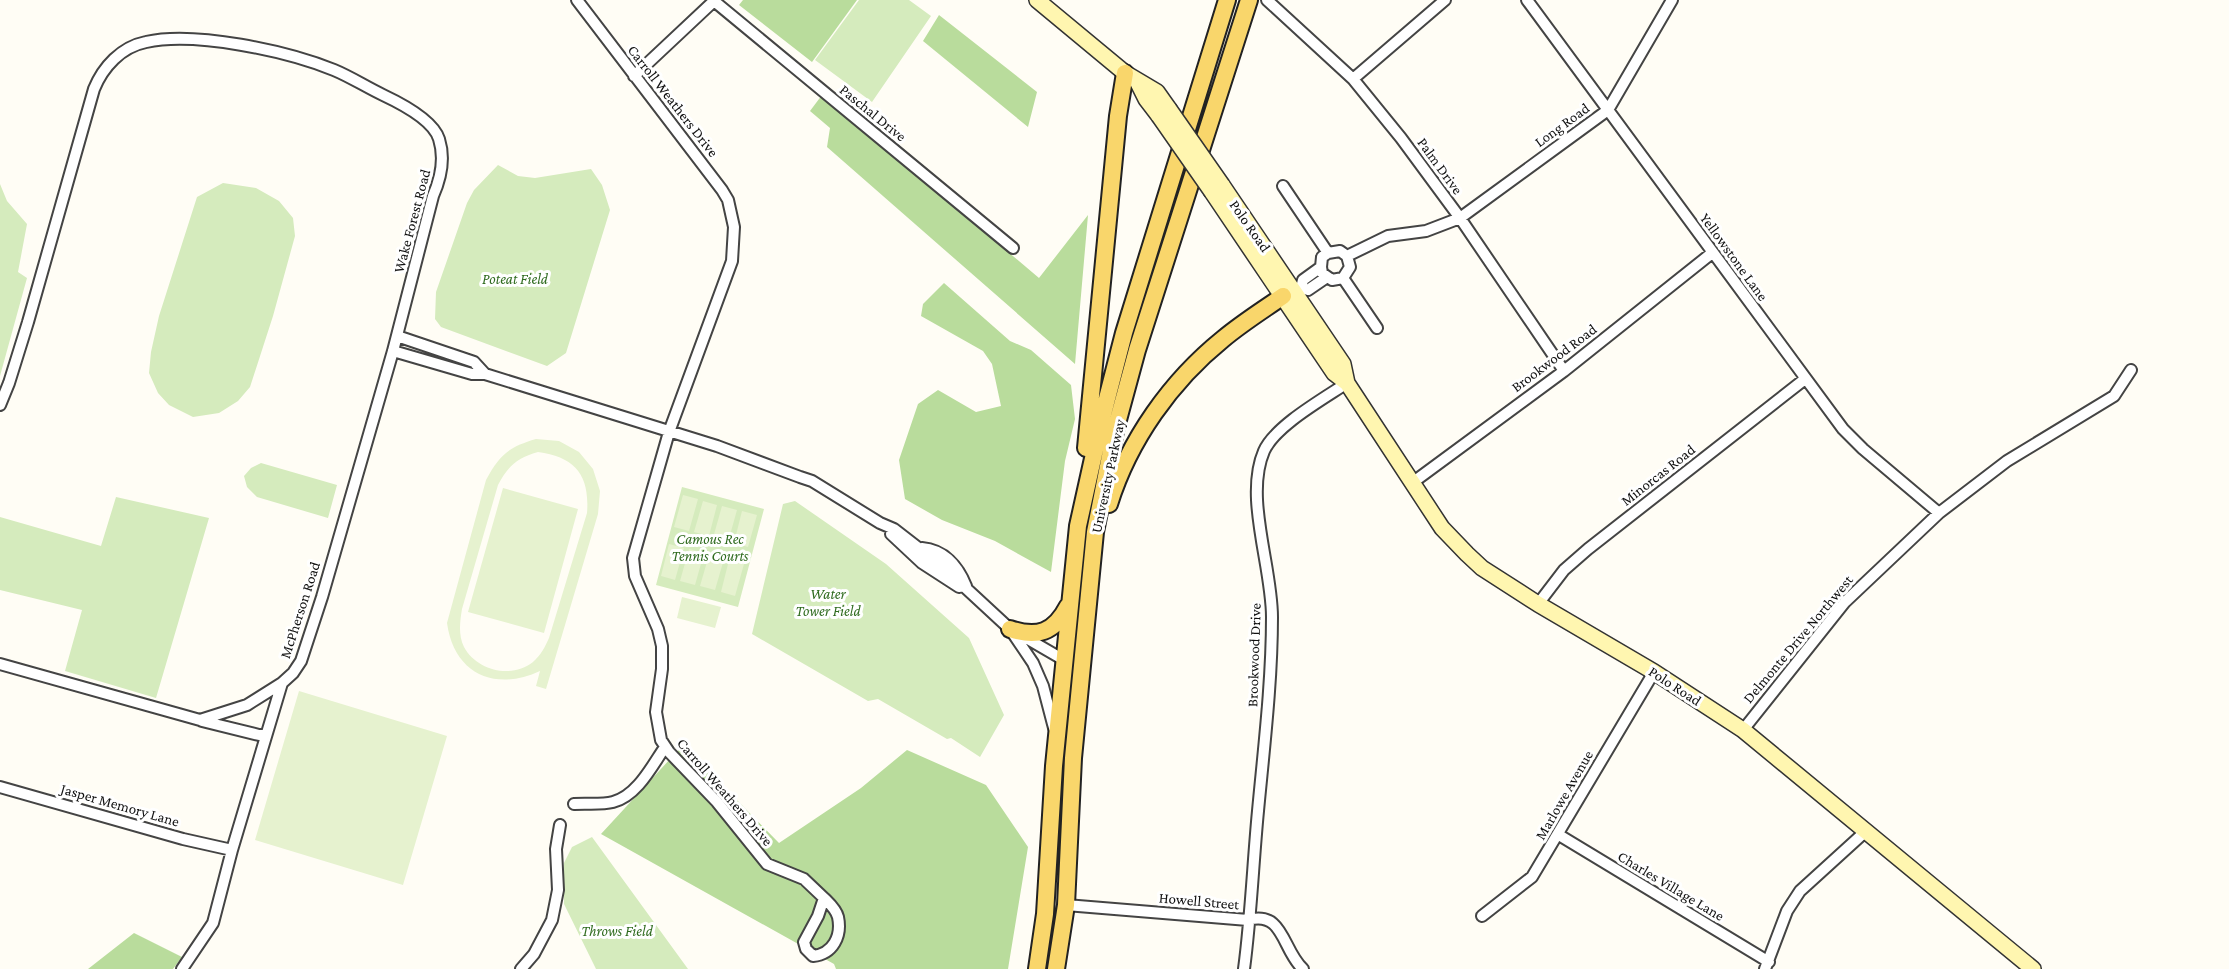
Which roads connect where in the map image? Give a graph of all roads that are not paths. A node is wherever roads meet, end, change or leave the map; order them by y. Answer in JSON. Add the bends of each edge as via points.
{"nodes":[{"id":1,"x":577,"y":0,"type":"edge"},
{"id":2,"x":1037,"y":0,"type":"edge"},
{"id":3,"x":1227,"y":0,"type":"edge"},
{"id":4,"x":1249,"y":0,"type":"edge"},
{"id":5,"x":1268,"y":0,"type":"edge"},
{"id":6,"x":1445,"y":0,"type":"edge"},
{"id":7,"x":1527,"y":0,"type":"edge"},
{"id":8,"x":1672,"y":0,"type":"edge"},
{"id":9,"x":714,"y":1,"type":"edge"},
{"id":10,"x":634,"y":76,"type":"junction"},
{"id":11,"x":1131,"y":78,"type":"junction"},
{"id":12,"x":1353,"y":79,"type":"junction"},
{"id":13,"x":1608,"y":111,"type":"junction"},
{"id":14,"x":1283,"y":186,"type":"dead end"},
{"id":15,"x":1217,"y":189,"type":"junction"},
{"id":16,"x":1460,"y":218,"type":"junction"},
{"id":17,"x":1013,"y":248,"type":"dead end"},
{"id":18,"x":1328,"y":253,"type":"junction"},
{"id":19,"x":1712,"y":253,"type":"junction"},
{"id":20,"x":1347,"y":256,"type":"junction"},
{"id":21,"x":1324,"y":272,"type":"junction"},
{"id":22,"x":1343,"y":278,"type":"junction"},
{"id":23,"x":1293,"y":292,"type":"junction"},
{"id":24,"x":1377,"y":328,"type":"dead end"},
{"id":25,"x":397,"y":336,"type":"junction"},
{"id":26,"x":393,"y":351,"type":"junction"},
{"id":27,"x":1564,"y":370,"type":"junction"},
{"id":28,"x":2131,"y":370,"type":"dead end"},
{"id":29,"x":485,"y":374,"type":"junction"},
{"id":30,"x":1805,"y":379,"type":"junction"},
{"id":31,"x":1347,"y":383,"type":"junction"},
{"id":32,"x":0,"y":405,"type":"edge"},
{"id":33,"x":669,"y":432,"type":"junction"},
{"id":34,"x":1412,"y":483,"type":"junction"},
{"id":35,"x":1939,"y":513,"type":"junction"},
{"id":36,"x":880,"y":524,"type":"junction"},
{"id":37,"x":1078,"y":526,"type":"junction"},
{"id":38,"x":1091,"y":574,"type":"junction"},
{"id":39,"x":968,"y":589,"type":"junction"},
{"id":40,"x":1070,"y":602,"type":"junction"},
{"id":41,"x":1538,"y":604,"type":"junction"},
{"id":42,"x":1010,"y":628,"type":"junction"},
{"id":43,"x":1064,"y":660,"type":"junction"},
{"id":44,"x":0,"y":664,"type":"edge"},
{"id":45,"x":1654,"y":672,"type":"junction"},
{"id":46,"x":282,"y":683,"type":"junction"},
{"id":47,"x":1077,"y":719,"type":"junction"},
{"id":48,"x":200,"y":720,"type":"junction"},
{"id":49,"x":1743,"y":730,"type":"junction"},
{"id":50,"x":266,"y":735,"type":"junction"},
{"id":51,"x":1056,"y":742,"type":"junction"},
{"id":52,"x":665,"y":747,"type":"junction"},
{"id":53,"x":0,"y":787,"type":"edge"},
{"id":54,"x":574,"y":804,"type":"dead end"},
{"id":55,"x":560,"y":825,"type":"dead end"},
{"id":56,"x":1866,"y":831,"type":"junction"},
{"id":57,"x":1559,"y":835,"type":"junction"},
{"id":58,"x":232,"y":850,"type":"junction"},
{"id":59,"x":824,"y":898,"type":"junction"},
{"id":60,"x":1066,"y":905,"type":"junction"},
{"id":61,"x":1482,"y":916,"type":"dead end"},
{"id":62,"x":1248,"y":920,"type":"junction"},
{"id":63,"x":1767,"y":966,"type":"edge"},
{"id":64,"x":182,"y":969,"type":"edge"},
{"id":65,"x":521,"y":969,"type":"edge"},
{"id":66,"x":1037,"y":969,"type":"edge"},
{"id":67,"x":1056,"y":969,"type":"edge"},
{"id":68,"x":1244,"y":969,"type":"edge"},
{"id":69,"x":1303,"y":969,"type":"edge"},
{"id":70,"x":2033,"y":969,"type":"edge"}],
"edges":[{"from":1,"to":10,"type":"street","name":"Carroll Weathers Drive"},
{"from":2,"to":11,"type":"main road","name":"Polo Road"},
{"from":3,"to":37,"type":"main road","name":"University Parkway","via":[[1124,333]]},
{"from":4,"to":38,"type":"main road","name":"University Parkway","via":[[1137,350],[1113,443],[1095,532]]},
{"from":5,"to":12,"type":"street","name":"Palm Drive"},
{"from":6,"to":12,"type":"street"},
{"from":7,"to":13,"type":"street","name":"Yellowstone Lane"},
{"from":8,"to":13,"type":"street","name":"Long Road"},
{"from":9,"to":10,"type":"street"},
{"from":9,"to":17,"type":"street","name":"Paschal Drive"},
{"from":10,"to":33,"type":"street","name":"Carroll Weathers Drive","via":[[722,190],[734,227],[732,261]]},
{"from":11,"to":15,"type":"main road","name":"Polo Road","bridge":true,"via":[[1146,99],[1164,112]]},
{"from":11,"to":37,"type":"main road","via":[[1118,116]]},
{"from":12,"to":16,"type":"street","name":"Palm Drive"},
{"from":13,"to":16,"type":"street","name":"Long Road"},
{"from":13,"to":19,"type":"street","name":"Yellowstone Lane"},
{"from":14,"to":18,"type":"street"},
{"from":15,"to":23,"type":"main road","name":"Polo Road"},
{"from":15,"to":23,"type":"main road","name":"Polo Road"},
{"from":16,"to":20,"type":"street","name":"Long Road","via":[[1426,231],[1388,236]]},
{"from":16,"to":27,"type":"street","name":"Palm Drive"},
{"from":18,"to":20,"type":"street","via":[[1340,251]]},
{"from":18,"to":21,"type":"street","via":[[1322,257]]},
{"from":19,"to":27,"type":"street","name":"Brookwood Road"},
{"from":19,"to":30,"type":"street","name":"Yellowstone Lane"},
{"from":20,"to":22,"type":"street","via":[[1350,267]]},
{"from":21,"to":22,"type":"street","via":[[1332,280]]},
{"from":21,"to":23,"type":"street","via":[[1302,280]]},
{"from":22,"to":24,"type":"street"},
{"from":23,"to":31,"type":"main road","name":"Polo Road","via":[[1334,373]]},
{"from":23,"to":38,"type":"main road","via":[[1224,338],[1167,395],[1135,444],[1113,491]]},
{"from":25,"to":26,"type":"street","name":"Wake Forest Road"},
{"from":25,"to":29,"type":"street","via":[[474,362]]},
{"from":25,"to":32,"type":"street","name":"Wake Forest Road","via":[[442,165],[439,137],[422,117],[337,71],[253,46],[145,42],[126,50],[106,67],[94,89]]},
{"from":26,"to":29,"type":"street","via":[[472,374]]},
{"from":26,"to":46,"type":"street","name":"McPherson Road","via":[[301,661]]},
{"from":27,"to":34,"type":"street","name":"Brookwood Road"},
{"from":28,"to":35,"type":"street","name":"Delmonte Drive Northwest","via":[[2114,396],[2007,461]]},
{"from":29,"to":33,"type":"street"},
{"from":30,"to":35,"type":"street","name":"Yellowstone Lane","via":[[1863,449]]},
{"from":30,"to":41,"type":"street","name":"Minorcas Road","via":[[1588,549],[1564,570]]},
{"from":31,"to":34,"type":"main road","name":"Polo Road"},
{"from":31,"to":62,"type":"street","name":"Brookwood Drive","via":[[1274,435],[1258,470],[1258,508],[1272,617]]},
{"from":33,"to":36,"type":"street","via":[[812,482]]},
{"from":33,"to":52,"type":"street","name":"Carroll Weathers Drive","via":[[633,563],[660,638],[662,669],[656,720]]},
{"from":34,"to":41,"type":"main road","name":"Polo Road","via":[[1442,528],[1467,554]]},
{"from":35,"to":49,"type":"street","name":"Delmonte Drive Northwest","via":[[1845,602]]},
{"from":36,"to":39,"type":"street","via":[[919,547]]},
{"from":36,"to":39,"type":"street","via":[[931,569]]},
{"from":37,"to":40,"type":"main road","name":"University Parkway"},
{"from":38,"to":47,"type":"main road","name":"University Parkway"},
{"from":39,"to":42,"type":"street"},
{"from":40,"to":42,"type":"main road","via":[[1056,623],[1046,630],[1027,634]]},
{"from":40,"to":43,"type":"main road","name":"University Parkway"},
{"from":41,"to":45,"type":"main road","name":"Polo Road"},
{"from":42,"to":43,"type":"street"},
{"from":42,"to":51,"type":"street","via":[[1043,686]]},
{"from":43,"to":47,"type":"main road","via":[[1073,671],[1070,709]]},
{"from":43,"to":51,"type":"main road","name":"University Parkway"},
{"from":44,"to":48,"type":"street"},
{"from":45,"to":49,"type":"main road","name":"Polo Road"},
{"from":45,"to":57,"type":"street","name":"Marlowe Avenue"},
{"from":46,"to":48,"type":"street","via":[[247,705]]},
{"from":46,"to":50,"type":"street","name":"McPherson Road"},
{"from":47,"to":60,"type":"main road","name":"University Parkway"},
{"from":48,"to":50,"type":"street"},
{"from":49,"to":56,"type":"main road","name":"Polo Road"},
{"from":50,"to":58,"type":"street","name":"McPherson Road"},
{"from":51,"to":66,"type":"main road","name":"University Parkway","via":[[1045,914]]},
{"from":52,"to":54,"type":"street","via":[[640,783],[622,798]]},
{"from":52,"to":59,"type":"street","name":"Carroll Weathers Drive","via":[[717,802],[767,864],[804,879]]},
{"from":53,"to":58,"type":"street","name":"Jasper Memory Lane"},
{"from":55,"to":65,"type":"street","via":[[556,849],[558,890],[552,920]]},
{"from":56,"to":63,"type":"street","via":[[1800,891],[1787,911]]},
{"from":56,"to":70,"type":"main road","name":"Polo Road"},
{"from":57,"to":61,"type":"street","name":"Marlowe Avenue","via":[[1532,877]]},
{"from":57,"to":63,"type":"street","name":"Charles Village Lane"},
{"from":58,"to":64,"type":"street","name":"McPherson Road","via":[[213,923]]},
{"from":59,"to":59,"type":"street","name":"Carroll Weathers Drive","via":[[804,942],[813,956],[828,950],[838,935],[837,915]]},
{"from":60,"to":62,"type":"street","name":"Howell Street"},
{"from":60,"to":67,"type":"main road","name":"University Parkway"},
{"from":62,"to":68,"type":"street","name":"Brookwood Drive"},
{"from":62,"to":69,"type":"street","name":"Howell Street","via":[[1260,918],[1276,925],[1293,959]]}]}
